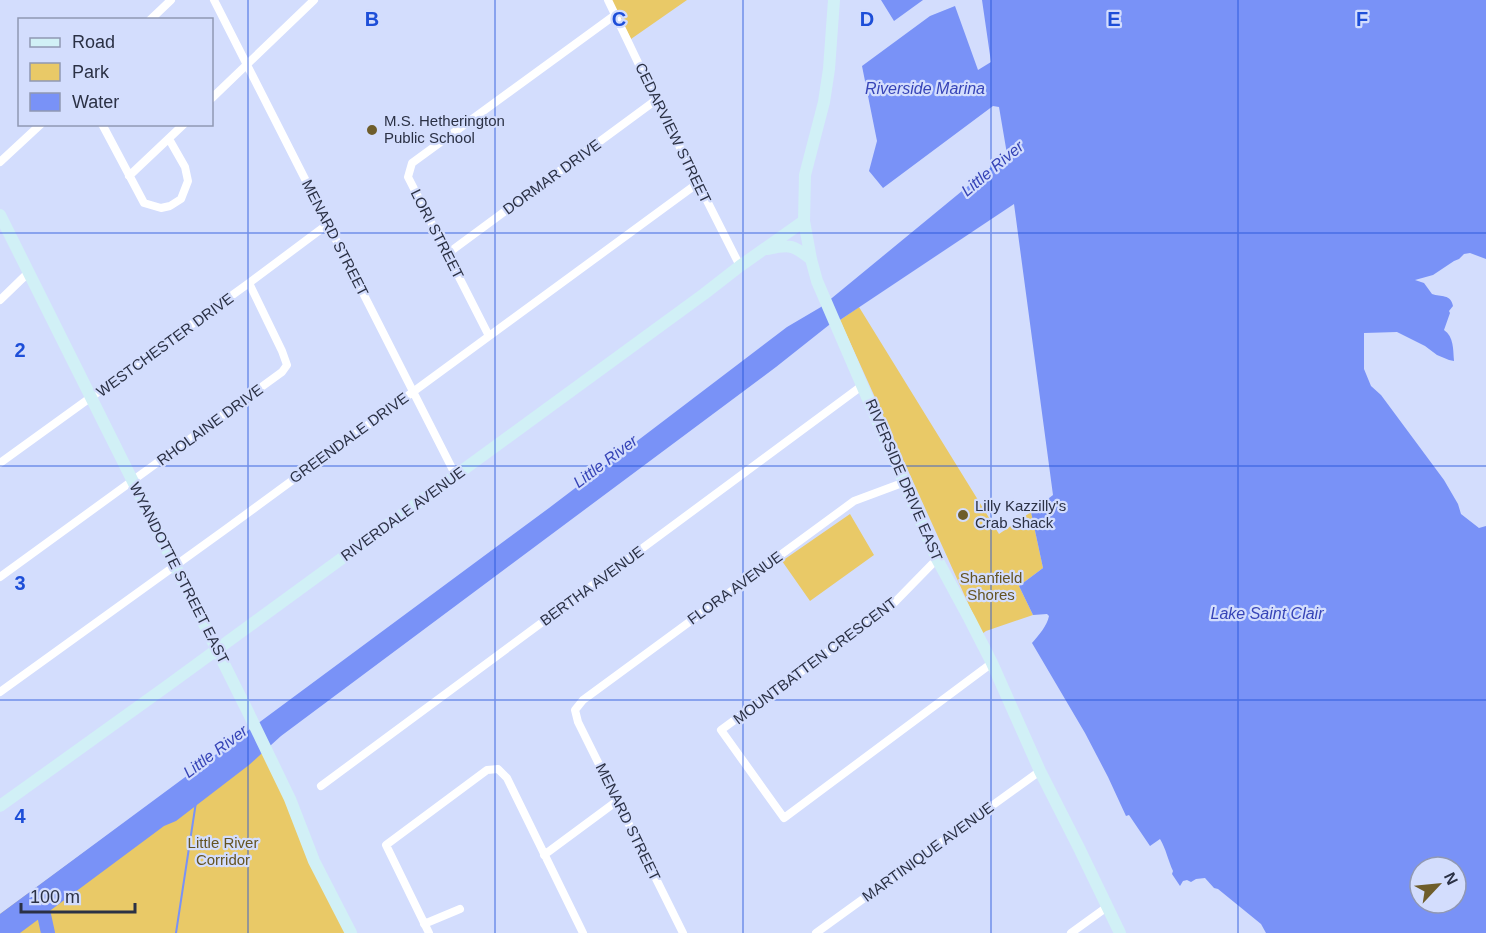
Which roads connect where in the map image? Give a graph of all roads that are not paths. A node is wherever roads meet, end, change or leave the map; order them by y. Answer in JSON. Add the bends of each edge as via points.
{"nodes":[{"id":1,"x":171,"y":0,"type":"edge"},
{"id":2,"x":214,"y":0,"type":"edge"},
{"id":3,"x":314,"y":0,"type":"edge"},
{"id":4,"x":608,"y":0,"type":"edge"},
{"id":5,"x":832,"y":0,"type":"edge"},
{"id":6,"x":615,"y":15,"type":"junction"},
{"id":7,"x":152,"y":18,"type":"edge"},
{"id":8,"x":822,"y":58,"type":"dead end"},
{"id":9,"x":248,"y":64,"type":"junction"},
{"id":10,"x":213,"y":97,"type":"edge"},
{"id":11,"x":656,"y":100,"type":"junction"},
{"id":12,"x":39,"y":126,"type":"edge"},
{"id":13,"x":103,"y":126,"type":"edge"},
{"id":14,"x":182,"y":126,"type":"edge"},
{"id":15,"x":169,"y":139,"type":"junction"},
{"id":16,"x":0,"y":162,"type":"edge"},
{"id":17,"x":129,"y":176,"type":"junction"},
{"id":18,"x":698,"y":183,"type":"junction"},
{"id":19,"x":0,"y":215,"type":"edge"},
{"id":20,"x":804,"y":221,"type":"junction"},
{"id":21,"x":328,"y":224,"type":"junction"},
{"id":22,"x":764,"y":249,"type":"junction"},
{"id":23,"x":447,"y":254,"type":"junction"},
{"id":24,"x":811,"y":259,"type":"junction"},
{"id":25,"x":740,"y":266,"type":"junction"},
{"id":26,"x":29,"y":272,"type":"junction"},
{"id":27,"x":249,"y":283,"type":"junction"},
{"id":28,"x":0,"y":300,"type":"edge"},
{"id":29,"x":489,"y":336,"type":"junction"},
{"id":30,"x":863,"y":385,"type":"junction"},
{"id":31,"x":412,"y":391,"type":"junction"},
{"id":32,"x":91,"y":399,"type":"junction"},
{"id":33,"x":0,"y":463,"type":"edge"},
{"id":34,"x":456,"y":476,"type":"junction"},
{"id":35,"x":133,"y":481,"type":"junction"},
{"id":36,"x":905,"y":482,"type":"junction"},
{"id":37,"x":937,"y":559,"type":"junction"},
{"id":38,"x":175,"y":565,"type":"junction"},
{"id":39,"x":0,"y":577,"type":"edge"},
{"id":40,"x":217,"y":649,"type":"junction"},
{"id":41,"x":992,"y":663,"type":"junction"},
{"id":42,"x":0,"y":692,"type":"edge"},
{"id":43,"x":575,"y":710,"type":"joint"},
{"id":44,"x":1040,"y":771,"type":"junction"},
{"id":45,"x":321,"y":786,"type":"dead end"},
{"id":46,"x":617,"y":801,"type":"junction"},
{"id":47,"x":0,"y":806,"type":"edge"},
{"id":48,"x":544,"y":855,"type":"junction"},
{"id":49,"x":1107,"y":907,"type":"junction"},
{"id":50,"x":460,"y":909,"type":"dead end"},
{"id":51,"x":424,"y":924,"type":"junction"},
{"id":52,"x":351,"y":933,"type":"edge"},
{"id":53,"x":429,"y":933,"type":"edge"},
{"id":54,"x":583,"y":933,"type":"edge"},
{"id":55,"x":683,"y":933,"type":"edge"},
{"id":56,"x":816,"y":933,"type":"edge"},
{"id":57,"x":1071,"y":933,"type":"edge"},
{"id":58,"x":1120,"y":933,"type":"edge"}],
"edges":[{"from":1,"to":7,"type":"street"},
{"from":2,"to":9,"type":"street","name":"MENARD STREET"},
{"from":3,"to":9,"type":"street"},
{"from":4,"to":6,"type":"street","name":"CEDARVIEW STREET"},
{"from":5,"to":8,"type":"street","via":[[826,15]]},
{"from":5,"to":20,"type":"street","name":"RIVERSIDE DRIVE EAST","via":[[829,69],[805,175]]},
{"from":6,"to":11,"type":"street","name":"CEDARVIEW STREET"},
{"from":6,"to":23,"type":"street","name":"LORI STREET","via":[[412,164],[408,177]]},
{"from":9,"to":10,"type":"street"},
{"from":9,"to":21,"type":"street","name":"MENARD STREET"},
{"from":11,"to":18,"type":"street","name":"CEDARVIEW STREET"},
{"from":11,"to":23,"type":"street","name":"DORMAR DRIVE"},
{"from":12,"to":16,"type":"street"},
{"from":13,"to":17,"type":"street"},
{"from":14,"to":15,"type":"street"},
{"from":15,"to":17,"type":"street"},
{"from":15,"to":17,"type":"street","via":[[185,167],[188,182],[181,199],[161,208],[144,203]]},
{"from":18,"to":25,"type":"street","name":"CEDARVIEW STREET"},
{"from":18,"to":29,"type":"street","name":"GREENDALE DRIVE"},
{"from":19,"to":26,"type":"street","name":"WYANDOTTE STREET EAST"},
{"from":20,"to":22,"type":"street","name":"RIVERDALE AVENUE"},
{"from":20,"to":24,"type":"street","name":"RIVERSIDE DRIVE EAST"},
{"from":21,"to":27,"type":"street","name":"WESTCHESTER DRIVE"},
{"from":21,"to":31,"type":"street","name":"MENARD STREET"},
{"from":22,"to":24,"type":"street","via":[[786,245]]},
{"from":22,"to":25,"type":"street","name":"RIVERDALE AVENUE"},
{"from":23,"to":29,"type":"street","name":"LORI STREET"},
{"from":24,"to":30,"type":"street","name":"RIVERSIDE DRIVE EAST"},
{"from":25,"to":34,"type":"street","name":"RIVERDALE AVENUE"},
{"from":26,"to":28,"type":"street"},
{"from":26,"to":32,"type":"street","name":"WYANDOTTE STREET EAST"},
{"from":27,"to":32,"type":"street","name":"WESTCHESTER DRIVE"},
{"from":27,"to":35,"type":"street","name":"RHOLAINE DRIVE","via":[[287,365]]},
{"from":29,"to":31,"type":"street","name":"GREENDALE DRIVE"},
{"from":30,"to":36,"type":"street","name":"RIVERSIDE DRIVE EAST"},
{"from":30,"to":45,"type":"street","name":"BERTHA AVENUE"},
{"from":31,"to":34,"type":"street","name":"MENARD STREET"},
{"from":31,"to":38,"type":"street","name":"GREENDALE DRIVE"},
{"from":32,"to":33,"type":"street","name":"WESTCHESTER DRIVE"},
{"from":32,"to":35,"type":"street","name":"WYANDOTTE STREET EAST"},
{"from":34,"to":40,"type":"street","name":"RIVERDALE AVENUE"},
{"from":35,"to":38,"type":"street","name":"WYANDOTTE STREET EAST"},
{"from":35,"to":39,"type":"street","name":"RHOLAINE DRIVE"},
{"from":36,"to":37,"type":"street","name":"RIVERSIDE DRIVE EAST"},
{"from":36,"to":43,"type":"street","name":"FLORA AVENUE","via":[[854,501],[583,699]]},
{"from":37,"to":41,"type":"street","name":"RIVERSIDE DRIVE EAST"},
{"from":37,"to":41,"type":"street","name":"MOUNTBATTEN CRESCENT","via":[[892,605],[721,730],[784,818]]},
{"from":38,"to":40,"type":"street","name":"WYANDOTTE STREET EAST"},
{"from":38,"to":42,"type":"street","name":"GREENDALE DRIVE"},
{"from":40,"to":47,"type":"street","name":"RIVERDALE AVENUE"},
{"from":40,"to":52,"type":"street","name":"WYANDOTTE STREET EAST"},
{"from":41,"to":44,"type":"street","name":"RIVERSIDE DRIVE EAST"},
{"from":43,"to":46,"type":"street","name":"MENARD STREET"},
{"from":44,"to":49,"type":"street","name":"RIVERSIDE DRIVE EAST"},
{"from":44,"to":56,"type":"street","name":"MARTINIQUE AVENUE"},
{"from":46,"to":48,"type":"street"},
{"from":46,"to":55,"type":"street","name":"MENARD STREET"},
{"from":48,"to":51,"type":"street","via":[[507,778],[498,769],[487,770],[386,845]]},
{"from":48,"to":54,"type":"street"},
{"from":49,"to":57,"type":"street"},
{"from":49,"to":58,"type":"street","name":"RIVERSIDE DRIVE EAST"},
{"from":50,"to":51,"type":"street"},
{"from":51,"to":53,"type":"street"}]}
